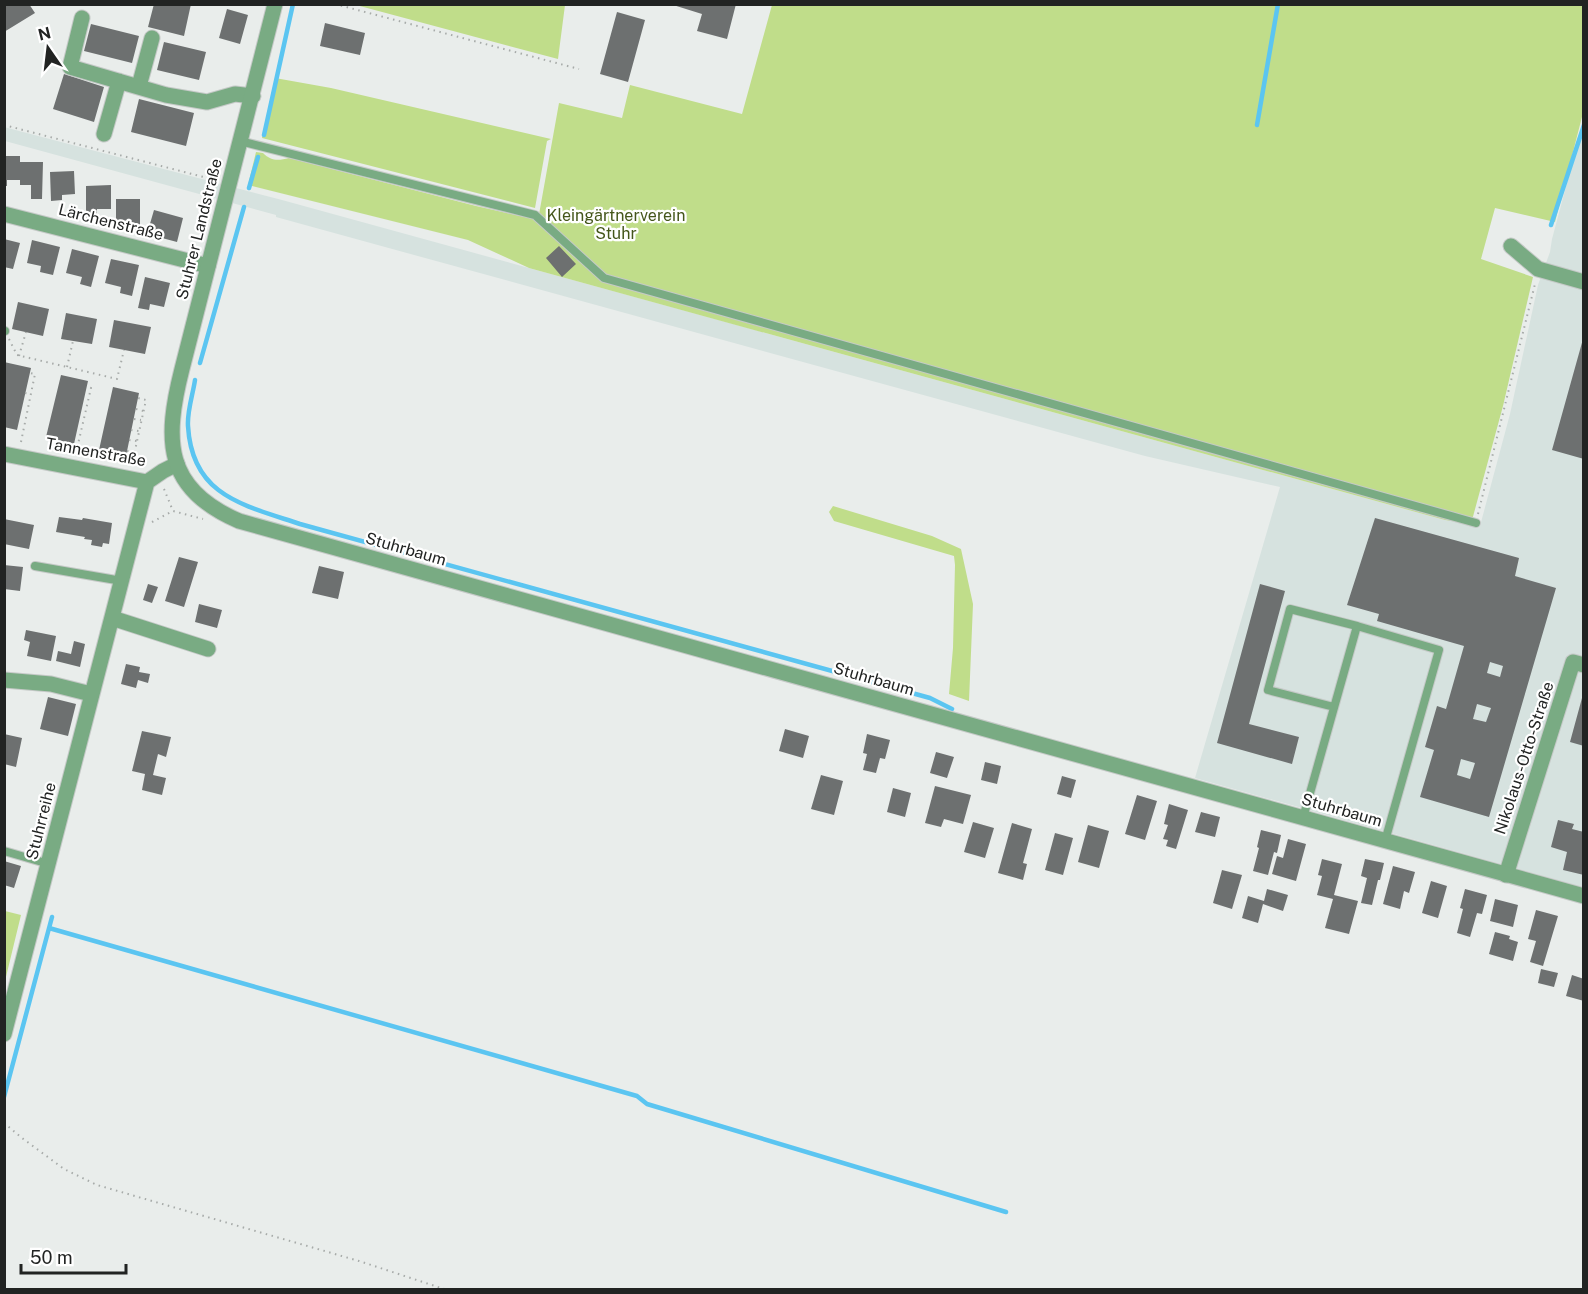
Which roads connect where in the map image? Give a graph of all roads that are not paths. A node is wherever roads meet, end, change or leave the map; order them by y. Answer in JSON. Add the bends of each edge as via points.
{"nodes":[{"id":1,"x":275,"y":4,"type":"edge"},
{"id":2,"x":82,"y":18,"type":"dead end"},
{"id":3,"x":152,"y":38,"type":"dead end"},
{"id":4,"x":119,"y":81,"type":"junction"},
{"id":5,"x":139,"y":86,"type":"junction"},
{"id":6,"x":252,"y":96,"type":"junction"},
{"id":7,"x":104,"y":134,"type":"dead end"},
{"id":8,"x":240,"y":141,"type":"junction"},
{"id":9,"x":4,"y":214,"type":"edge"},
{"id":10,"x":1511,"y":246,"type":"dead end"},
{"id":11,"x":208,"y":266,"type":"junction"},
{"id":12,"x":1584,"y":282,"type":"edge"},
{"id":13,"x":11,"y":455,"type":"edge"},
{"id":14,"x":177,"y":464,"type":"junction"},
{"id":15,"x":152,"y":478,"type":"junction"},
{"id":16,"x":1476,"y":523,"type":"road end"},
{"id":17,"x":34,"y":566,"type":"dead end"},
{"id":18,"x":122,"y":581,"type":"junction"},
{"id":19,"x":112,"y":618,"type":"junction"},
{"id":20,"x":1357,"y":627,"type":"junction"},
{"id":21,"x":208,"y":649,"type":"dead end"},
{"id":22,"x":1584,"y":665,"type":"edge"},
{"id":23,"x":4,"y":680,"type":"edge"},
{"id":24,"x":91,"y":693,"type":"junction"},
{"id":25,"x":1334,"y":707,"type":"junction"},
{"id":26,"x":1303,"y":818,"type":"junction"},
{"id":27,"x":1385,"y":841,"type":"junction"},
{"id":28,"x":4,"y":851,"type":"edge"},
{"id":29,"x":49,"y":864,"type":"junction"},
{"id":30,"x":1506,"y":875,"type":"junction"},
{"id":31,"x":1584,"y":896,"type":"edge"},
{"id":32,"x":4,"y":1034,"type":"edge"}],
"edges":[{"from":1,"to":6,"type":"street","name":"Stuhrer Landstraße"},
{"from":2,"to":4,"type":"street","via":[[70,67]]},
{"from":3,"to":5,"type":"street"},
{"from":4,"to":5,"type":"street"},
{"from":4,"to":7,"type":"street"},
{"from":5,"to":6,"type":"street","via":[[207,102],[235,94]]},
{"from":6,"to":8,"type":"street","name":"Stuhrer Landstraße"},
{"from":8,"to":11,"type":"street","name":"Stuhrer Landstraße"},
{"from":8,"to":16,"type":"lane","via":[[535,215],[604,278]]},
{"from":9,"to":11,"type":"street","name":"Lärchenstraße"},
{"from":10,"to":12,"type":"street","via":[[1538,269]]},
{"from":11,"to":14,"type":"street","name":"Stuhrer Landstraße","via":[[173,408],[171,430]]},
{"from":13,"to":15,"type":"street","name":"Tannenstraße","via":[[128,478]]},
{"from":14,"to":15,"type":"street","name":"Tannenstraße"},
{"from":14,"to":26,"type":"street","name":"Stuhrbaum","via":[[188,487],[206,504],[239,521]]},
{"from":15,"to":18,"type":"street","name":"Stuhrreihe"},
{"from":17,"to":18,"type":"lane"},
{"from":18,"to":19,"type":"street","name":"Stuhrreihe"},
{"from":19,"to":21,"type":"street"},
{"from":19,"to":24,"type":"street","name":"Stuhrreihe"},
{"from":20,"to":25,"type":"lane"},
{"from":20,"to":25,"type":"lane","via":[[1290,609],[1268,690]]},
{"from":20,"to":27,"type":"lane","via":[[1440,650]]},
{"from":22,"to":30,"type":"street","name":"Nikolaus-Otto-Straße","via":[[1574,662]]},
{"from":23,"to":24,"type":"street"},
{"from":24,"to":29,"type":"street","name":"Stuhrreihe"},
{"from":25,"to":26,"type":"lane"},
{"from":26,"to":27,"type":"street","name":"Stuhrbaum"},
{"from":27,"to":30,"type":"street","name":"Stuhrbaum"},
{"from":28,"to":29,"type":"lane"},
{"from":29,"to":32,"type":"street","name":"Stuhrreihe"},
{"from":30,"to":31,"type":"street","name":"Stuhrbaum"}]}
